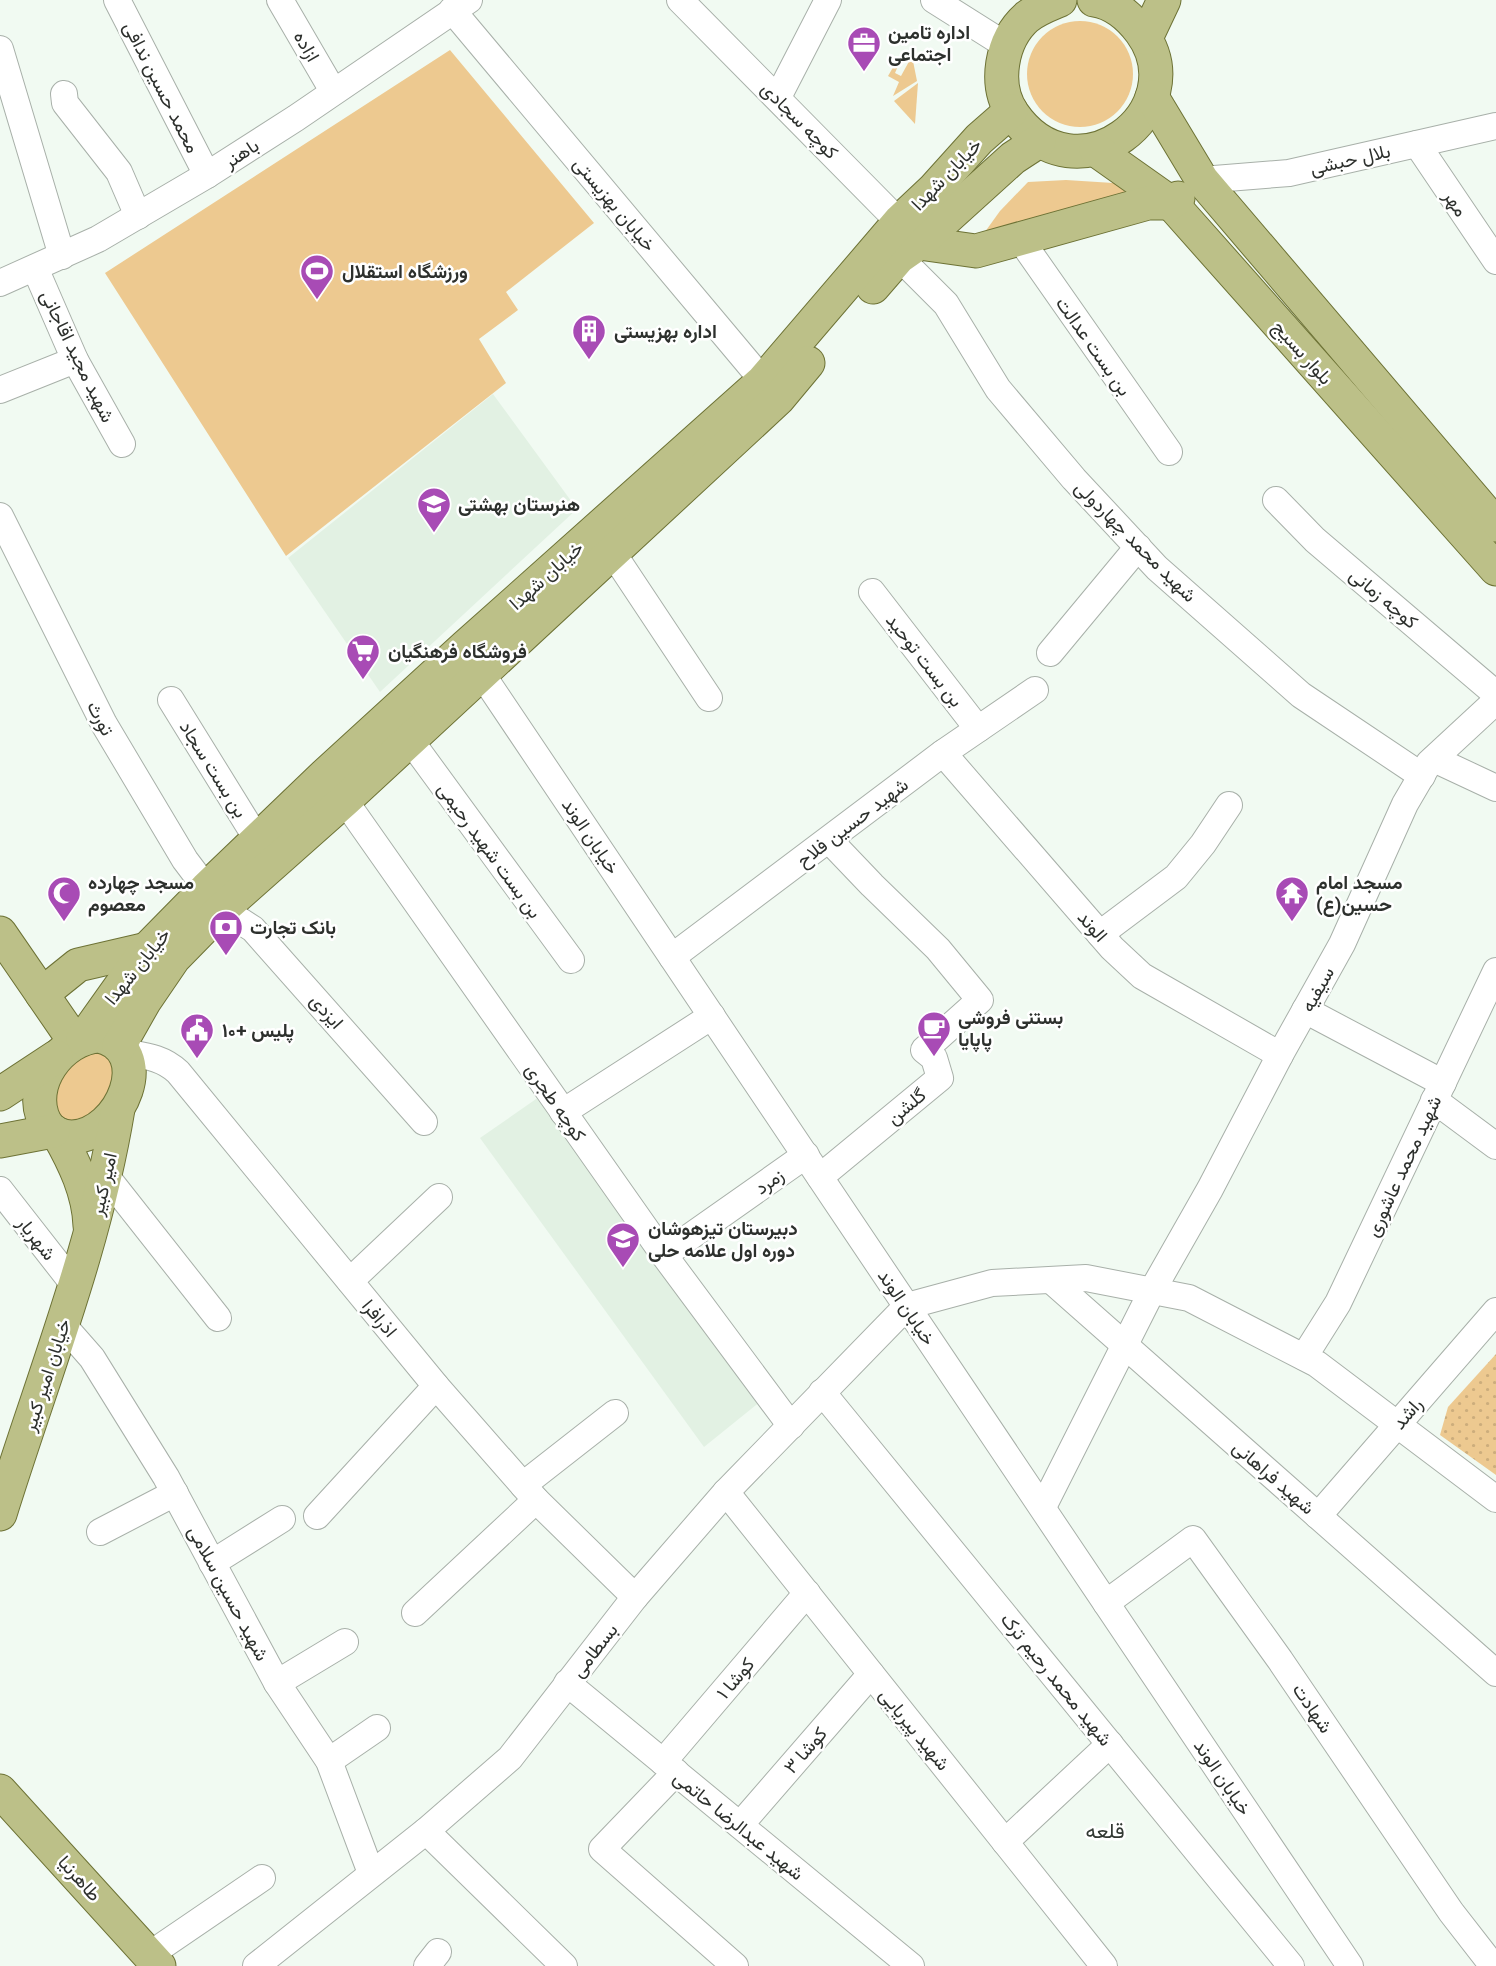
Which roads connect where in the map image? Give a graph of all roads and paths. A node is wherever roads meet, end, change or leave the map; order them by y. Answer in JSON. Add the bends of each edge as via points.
{"nodes":[{"id":1,"x":117,"y":0,"type":"edge"},
{"id":2,"x":280,"y":0,"type":"edge"},
{"id":3,"x":680,"y":0,"type":"edge"},
{"id":4,"x":828,"y":0,"type":"edge"},
{"id":5,"x":934,"y":0,"type":"edge"},
{"id":6,"x":1094,"y":0,"type":"edge"},
{"id":7,"x":1164,"y":0,"type":"edge"},
{"id":8,"x":1041,"y":3,"type":"edge"},
{"id":9,"x":460,"y":5,"type":"edge"},
{"id":10,"x":1146,"y":38,"type":"junction"},
{"id":11,"x":1007,"y":47,"type":"junction"},
{"id":12,"x":0,"y":49,"type":"edge"},
{"id":13,"x":333,"y":91,"type":"junction"},
{"id":14,"x":64,"y":94,"type":"dead end"},
{"id":15,"x":778,"y":97,"type":"junction"},
{"id":16,"x":1152,"y":97,"type":"junction"},
{"id":17,"x":1011,"y":111,"type":"junction"},
{"id":18,"x":1496,"y":126,"type":"edge"},
{"id":19,"x":1039,"y":141,"type":"junction"},
{"id":20,"x":1417,"y":144,"type":"junction"},
{"id":21,"x":1096,"y":150,"type":"junction"},
{"id":22,"x":207,"y":175,"type":"junction"},
{"id":23,"x":1202,"y":180,"type":"junction"},
{"id":24,"x":1171,"y":203,"type":"junction"},
{"id":25,"x":138,"y":216,"type":"junction"},
{"id":26,"x":1020,"y":239,"type":"junction"},
{"id":27,"x":906,"y":240,"type":"junction"},
{"id":28,"x":62,"y":256,"type":"junction"},
{"id":29,"x":1496,"y":261,"type":"edge"},
{"id":30,"x":35,"y":268,"type":"junction"},
{"id":31,"x":0,"y":284,"type":"edge"},
{"id":32,"x":75,"y":360,"type":"junction"},
{"id":33,"x":0,"y":390,"type":"edge"},
{"id":34,"x":771,"y":390,"type":"junction"},
{"id":35,"x":122,"y":444,"type":"dead end"},
{"id":36,"x":1169,"y":452,"type":"dead end"},
{"id":37,"x":1276,"y":499,"type":"dead end"},
{"id":38,"x":0,"y":516,"type":"edge"},
{"id":39,"x":1496,"y":525,"type":"edge"},
{"id":40,"x":1138,"y":548,"type":"junction"},
{"id":41,"x":612,"y":552,"type":"junction"},
{"id":42,"x":1496,"y":569,"type":"edge"},
{"id":43,"x":872,"y":592,"type":"dead end"},
{"id":44,"x":1050,"y":653,"type":"dead end"},
{"id":45,"x":473,"y":660,"type":"junction"},
{"id":46,"x":1035,"y":690,"type":"dead end"},
{"id":47,"x":1496,"y":694,"type":"edge"},
{"id":48,"x":709,"y":698,"type":"dead end"},
{"id":49,"x":171,"y":700,"type":"dead end"},
{"id":50,"x":1496,"y":701,"type":"edge"},
{"id":51,"x":978,"y":729,"type":"junction"},
{"id":52,"x":410,"y":740,"type":"junction"},
{"id":53,"x":943,"y":753,"type":"junction"},
{"id":54,"x":1428,"y":767,"type":"junction"},
{"id":55,"x":335,"y":787,"type":"junction"},
{"id":56,"x":1496,"y":788,"type":"edge"},
{"id":57,"x":1229,"y":805,"type":"dead end"},
{"id":58,"x":257,"y":839,"type":"junction"},
{"id":59,"x":830,"y":839,"type":"junction"},
{"id":60,"x":214,"y":899,"type":"junction"},
{"id":61,"x":0,"y":933,"type":"edge"},
{"id":62,"x":1100,"y":934,"type":"junction"},
{"id":63,"x":147,"y":949,"type":"junction"},
{"id":64,"x":672,"y":957,"type":"junction"},
{"id":65,"x":571,"y":960,"type":"dead end"},
{"id":66,"x":1496,"y":971,"type":"edge"},
{"id":67,"x":42,"y":994,"type":"junction"},
{"id":68,"x":1305,"y":1010,"type":"junction"},
{"id":69,"x":712,"y":1016,"type":"junction"},
{"id":70,"x":72,"y":1046,"type":"junction"},
{"id":71,"x":121,"y":1049,"type":"junction"},
{"id":72,"x":1280,"y":1055,"type":"junction"},
{"id":73,"x":1439,"y":1091,"type":"junction"},
{"id":74,"x":0,"y":1094,"type":"edge"},
{"id":75,"x":118,"y":1109,"type":"junction"},
{"id":76,"x":564,"y":1112,"type":"junction"},
{"id":77,"x":424,"y":1122,"type":"dead end"},
{"id":78,"x":55,"y":1133,"type":"junction"},
{"id":79,"x":0,"y":1141,"type":"edge"},
{"id":80,"x":1496,"y":1146,"type":"edge"},
{"id":81,"x":813,"y":1166,"type":"junction"},
{"id":82,"x":106,"y":1176,"type":"junction"},
{"id":83,"x":0,"y":1190,"type":"edge"},
{"id":84,"x":439,"y":1197,"type":"dead end"},
{"id":85,"x":90,"y":1236,"type":"junction"},
{"id":86,"x":664,"y":1255,"type":"junction"},
{"id":87,"x":350,"y":1281,"type":"junction"},
{"id":88,"x":1052,"y":1281,"type":"junction"},
{"id":89,"x":75,"y":1286,"type":"junction"},
{"id":90,"x":1152,"y":1291,"type":"junction"},
{"id":91,"x":907,"y":1306,"type":"junction"},
{"id":92,"x":1494,"y":1317,"type":"edge"},
{"id":93,"x":218,"y":1318,"type":"dead end"},
{"id":94,"x":63,"y":1325,"type":"junction"},
{"id":95,"x":1125,"y":1346,"type":"junction"},
{"id":96,"x":1304,"y":1357,"type":"junction"},
{"id":97,"x":436,"y":1385,"type":"junction"},
{"id":98,"x":822,"y":1392,"type":"junction"},
{"id":99,"x":615,"y":1413,"type":"dead end"},
{"id":100,"x":1397,"y":1424,"type":"junction"},
{"id":101,"x":791,"y":1426,"type":"junction"},
{"id":102,"x":7,"y":1466,"type":"edge"},
{"id":103,"x":529,"y":1492,"type":"junction"},
{"id":104,"x":726,"y":1492,"type":"junction"},
{"id":105,"x":175,"y":1493,"type":"junction"},
{"id":106,"x":1496,"y":1499,"type":"edge"},
{"id":107,"x":1043,"y":1507,"type":"junction"},
{"id":108,"x":0,"y":1514,"type":"edge"},
{"id":109,"x":317,"y":1516,"type":"dead end"},
{"id":110,"x":1318,"y":1516,"type":"junction"},
{"id":111,"x":282,"y":1519,"type":"dead end"},
{"id":112,"x":100,"y":1532,"type":"dead end"},
{"id":113,"x":212,"y":1563,"type":"junction"},
{"id":114,"x":807,"y":1593,"type":"junction"},
{"id":115,"x":635,"y":1597,"type":"junction"},
{"id":116,"x":1106,"y":1603,"type":"junction"},
{"id":117,"x":415,"y":1613,"type":"dead end"},
{"id":118,"x":345,"y":1642,"type":"dead end"},
{"id":119,"x":1496,"y":1673,"type":"edge"},
{"id":120,"x":871,"y":1674,"type":"junction"},
{"id":121,"x":278,"y":1683,"type":"junction"},
{"id":122,"x":567,"y":1683,"type":"junction"},
{"id":123,"x":377,"y":1728,"type":"dead end"},
{"id":124,"x":1110,"y":1744,"type":"junction"},
{"id":125,"x":329,"y":1761,"type":"junction"},
{"id":126,"x":669,"y":1767,"type":"junction"},
{"id":127,"x":0,"y":1791,"type":"edge"},
{"id":128,"x":740,"y":1825,"type":"junction"},
{"id":129,"x":426,"y":1831,"type":"junction"},
{"id":130,"x":1004,"y":1842,"type":"junction"},
{"id":131,"x":371,"y":1873,"type":"junction"},
{"id":132,"x":262,"y":1878,"type":"dead end"},
{"id":133,"x":154,"y":1960,"type":"edge"},
{"id":134,"x":256,"y":1966,"type":"edge"},
{"id":135,"x":564,"y":1966,"type":"edge"},
{"id":136,"x":735,"y":1966,"type":"edge"},
{"id":137,"x":911,"y":1966,"type":"edge"},
{"id":138,"x":1104,"y":1966,"type":"edge"},
{"id":139,"x":1291,"y":1966,"type":"edge"},
{"id":140,"x":1350,"y":1966,"type":"edge"},
{"id":141,"x":1493,"y":1966,"type":"edge"}],
"edges":[{"from":1,"to":22,"type":"street","name":"محمد حسین ندافی"},
{"from":2,"to":13,"type":"street","name":"ازاده"},
{"from":3,"to":15,"type":"street","name":"کوچه سجادی"},
{"from":4,"to":15,"type":"street"},
{"from":5,"to":11,"type":"street"},
{"from":6,"to":10,"type":"main road","via":[[1118,9]]},
{"from":7,"to":10,"type":"main road"},
{"from":8,"to":11,"type":"main road"},
{"from":9,"to":13,"type":"street","name":"باهنر"},
{"from":9,"to":34,"type":"street","name":"خیابان بهزیستی"},
{"from":10,"to":16,"type":"main road","via":[[1153,57]]},
{"from":11,"to":17,"type":"main road","via":[[1003,90]]},
{"from":12,"to":28,"type":"street"},
{"from":13,"to":22,"type":"street","name":"باهنر"},
{"from":14,"to":25,"type":"street","via":[[65,103],[120,172]]},
{"from":15,"to":27,"type":"street","name":"کوچه سجادی"},
{"from":16,"to":21,"type":"main road","via":[[1131,131]]},
{"from":16,"to":23,"type":"main road","name":"بلوار بسیج"},
{"from":17,"to":19,"type":"main road","via":[[1023,129]]},
{"from":17,"to":27,"type":"main road","name":"خیابان شهدا","via":[[934,189]]},
{"from":18,"to":20,"type":"street","name":"بلال حبشی"},
{"from":19,"to":21,"type":"main road","via":[[1057,149]]},
{"from":19,"to":27,"type":"main road","name":"خیابان شهدا"},
{"from":20,"to":23,"type":"street","name":"بلال حبشی","via":[[1289,173]]},
{"from":20,"to":29,"type":"street","name":"مهر"},
{"from":21,"to":24,"type":"main road","name":"بلوار بسیج"},
{"from":22,"to":25,"type":"street","name":"باهنر"},
{"from":23,"to":24,"type":"main road"},
{"from":23,"to":39,"type":"main road","name":"بلوار بسیج"},
{"from":24,"to":26,"type":"main road","via":[[1148,203]]},
{"from":24,"to":42,"type":"main road","name":"بلوار بسیج"},
{"from":25,"to":28,"type":"street","name":"باهنر"},
{"from":26,"to":27,"type":"main road","via":[[976,251]]},
{"from":26,"to":36,"type":"street","name":"بن بست عدالت"},
{"from":27,"to":34,"type":"main road","name":"خیابان شهدا"},
{"from":27,"to":40,"type":"street","name":"شهید محمد چهاردولی","via":[[998,389]]},
{"from":28,"to":30,"type":"street","name":"باهنر"},
{"from":30,"to":31,"type":"street","name":"باهنر"},
{"from":30,"to":32,"type":"street","name":"شهید مجید اقاجانی"},
{"from":32,"to":33,"type":"street"},
{"from":32,"to":35,"type":"street","name":"شهید مجید اقاجانی"},
{"from":34,"to":41,"type":"main road","name":"خیابان شهدا"},
{"from":34,"to":45,"type":"main road","name":"خیابان شهدا"},
{"from":37,"to":47,"type":"street","name":"کوچه زمانی","via":[[1315,540]]},
{"from":38,"to":60,"type":"street","name":"تورث","via":[[104,724],[185,860]]},
{"from":40,"to":44,"type":"street"},
{"from":40,"to":54,"type":"street","name":"شهید محمد چهاردولی","via":[[1301,695]]},
{"from":41,"to":45,"type":"main road","name":"خیابان شهدا"},
{"from":41,"to":48,"type":"street"},
{"from":43,"to":51,"type":"street","name":"بن بست توحید"},
{"from":45,"to":52,"type":"main road","name":"خیابان شهدا"},
{"from":45,"to":55,"type":"main road","name":"خیابان شهدا"},
{"from":45,"to":64,"type":"street","name":"خیابان الوند"},
{"from":46,"to":51,"type":"street","name":"شهید حسین فلاح"},
{"from":49,"to":58,"type":"street","name":"بن بست سجاد"},
{"from":50,"to":54,"type":"street","name":"سیفیه"},
{"from":51,"to":53,"type":"street","name":"شهید حسین فلاح"},
{"from":52,"to":55,"type":"main road","name":"خیابان شهدا"},
{"from":52,"to":65,"type":"street","name":"بن بست شهید رحیمی"},
{"from":53,"to":59,"type":"street","name":"شهید حسین فلاح"},
{"from":53,"to":62,"type":"street","name":"الوند"},
{"from":54,"to":56,"type":"street","name":"شهید محمد چهاردولی"},
{"from":54,"to":68,"type":"street","name":"سیفیه","via":[[1405,804],[1342,944]]},
{"from":55,"to":58,"type":"main road","name":"خیابان شهدا"},
{"from":55,"to":60,"type":"main road","name":"خیابان شهدا"},
{"from":55,"to":76,"type":"street","name":"کوچه طجری"},
{"from":57,"to":62,"type":"street","via":[[1176,877]]},
{"from":58,"to":60,"type":"main road","name":"خیابان شهدا"},
{"from":59,"to":64,"type":"street","name":"شهید حسین فلاح"},
{"from":59,"to":81,"type":"street","name":"گلشن","via":[[939,948],[980,1000],[925,1050],[934,1058],[940,1078]]},
{"from":60,"to":63,"type":"main road","name":"خیابان شهدا"},
{"from":60,"to":71,"type":"main road","name":"خیابان شهدا","via":[[144,1002]]},
{"from":60,"to":77,"type":"street","name":"ایزدی","via":[[253,929]]},
{"from":61,"to":67,"type":"main road"},
{"from":62,"to":72,"type":"street","name":"الوند","via":[[1142,976]]},
{"from":63,"to":67,"type":"main road","via":[[78,965]]},
{"from":63,"to":70,"type":"main road","name":"خیابان شهدا"},
{"from":64,"to":69,"type":"street","name":"خیابان الوند"},
{"from":66,"to":73,"type":"street","name":"شهید محمد عاشوری"},
{"from":67,"to":70,"type":"main road"},
{"from":68,"to":72,"type":"street","name":"سیفیه"},
{"from":68,"to":73,"type":"street"},
{"from":69,"to":76,"type":"street"},
{"from":69,"to":81,"type":"street","name":"خیابان الوند"},
{"from":70,"to":71,"type":"main road","via":[[99,1036]]},
{"from":70,"to":74,"type":"main road","name":"خیابان شهدا"},
{"from":70,"to":78,"type":"main road","via":[[45,1078],[40,1098],[45,1121]]},
{"from":71,"to":75,"type":"main road","via":[[128,1065],[128,1082]]},
{"from":71,"to":87,"type":"street","name":"اذرافرا","via":[[158,1058],[178,1072]]},
{"from":72,"to":90,"type":"street","name":"سیفیه"},
{"from":73,"to":80,"type":"street"},
{"from":73,"to":96,"type":"street","name":"شهید محمد عاشوری","via":[[1338,1303]]},
{"from":75,"to":78,"type":"main road","via":[[94,1132],[71,1137]]},
{"from":75,"to":82,"type":"main road","name":"امیر کبیر"},
{"from":76,"to":86,"type":"street","name":"کوچه طجری"},
{"from":78,"to":79,"type":"main road"},
{"from":78,"to":85,"type":"main road","name":"امیر کبیر","via":[[79,1177],[90,1216]]},
{"from":81,"to":86,"type":"street","name":"زمرد"},
{"from":81,"to":91,"type":"street","name":"خیابان الوند"},
{"from":82,"to":85,"type":"main road","name":"امیر کبیر"},
{"from":82,"to":93,"type":"street"},
{"from":83,"to":89,"type":"street","name":"شهریار"},
{"from":84,"to":87,"type":"street"},
{"from":85,"to":89,"type":"main road","name":"خیابان امیر کبیر"},
{"from":86,"to":101,"type":"street","name":"کوچه طجری"},
{"from":87,"to":97,"type":"street","name":"اذرافرا"},
{"from":88,"to":90,"type":"street","via":[[1086,1278]]},
{"from":88,"to":91,"type":"street","via":[[992,1283]]},
{"from":88,"to":95,"type":"street","name":"شهید فراهانی"},
{"from":89,"to":94,"type":"main road","name":"خیابان امیر کبیر"},
{"from":90,"to":95,"type":"street","name":"سیفیه"},
{"from":90,"to":96,"type":"street","via":[[1189,1298]]},
{"from":91,"to":98,"type":"street","name":"بسطامی"},
{"from":91,"to":107,"type":"street","name":"خیابان الوند"},
{"from":92,"to":100,"type":"street","name":"راشد"},
{"from":94,"to":102,"type":"main road","name":"خیابان امیر کبیر"},
{"from":94,"to":105,"type":"street","name":"شهید حسین سلامی","via":[[92,1359]]},
{"from":95,"to":107,"type":"street","name":"سیفیه"},
{"from":95,"to":110,"type":"street","name":"شهید فراهانی"},
{"from":96,"to":100,"type":"street"},
{"from":97,"to":103,"type":"street","name":"اذرافرا"},
{"from":97,"to":109,"type":"street"},
{"from":98,"to":101,"type":"street","name":"بسطامی"},
{"from":98,"to":124,"type":"street","name":"شهید محمد رحیم ترک"},
{"from":99,"to":103,"type":"street"},
{"from":100,"to":106,"type":"street"},
{"from":100,"to":110,"type":"street","name":"راشد"},
{"from":101,"to":104,"type":"street","name":"بسطامی"},
{"from":102,"to":108,"type":"main road","name":"خیابان امیر کبیر"},
{"from":103,"to":115,"type":"street","name":"اذرافرا"},
{"from":103,"to":117,"type":"street"},
{"from":104,"to":114,"type":"street","name":"شهید پیریایی"},
{"from":104,"to":115,"type":"street","name":"بسطامی"},
{"from":105,"to":112,"type":"street"},
{"from":105,"to":113,"type":"street","name":"شهید حسین سلامی"},
{"from":107,"to":116,"type":"street","name":"خیابان الوند"},
{"from":110,"to":119,"type":"street","name":"شهید فراهانی"},
{"from":111,"to":113,"type":"street"},
{"from":113,"to":121,"type":"street","name":"شهید حسین سلامی"},
{"from":114,"to":120,"type":"street","name":"شهید پیریایی"},
{"from":114,"to":126,"type":"street","name":"کوشا ۱"},
{"from":115,"to":122,"type":"street","name":"بسطامی"},
{"from":116,"to":140,"type":"street","name":"خیابان الوند"},
{"from":116,"to":141,"type":"street","name":"شهادت","via":[[1193,1539]]},
{"from":118,"to":121,"type":"street"},
{"from":120,"to":128,"type":"street","name":"کوشا ۳"},
{"from":120,"to":130,"type":"street","name":"شهید پیریایی"},
{"from":121,"to":125,"type":"street","name":"شهید حسین سلامی"},
{"from":122,"to":126,"type":"street","name":"شهید عبدالرضا حاتمی"},
{"from":122,"to":129,"type":"street","name":"بسطامی","via":[[510,1758]]},
{"from":123,"to":125,"type":"street"},
{"from":124,"to":130,"type":"street"},
{"from":124,"to":139,"type":"street","name":"شهید محمد رحیم ترک"},
{"from":125,"to":131,"type":"street","name":"شهید حسین سلامی"},
{"from":126,"to":128,"type":"street","name":"شهید عبدالرضا حاتمی"},
{"from":126,"to":136,"type":"street","name":"کوشا ۱","via":[[602,1849]]},
{"from":127,"to":133,"type":"main road","name":"طاهرنیا"},
{"from":128,"to":137,"type":"street","name":"شهید عبدالرضا حاتمی"},
{"from":129,"to":131,"type":"street","name":"بسطامی"},
{"from":129,"to":135,"type":"street"},
{"from":130,"to":138,"type":"street","name":"شهید پیریایی"},
{"from":131,"to":134,"type":"street","name":"بسطامی"},
{"from":132,"to":133,"type":"street"}]}
